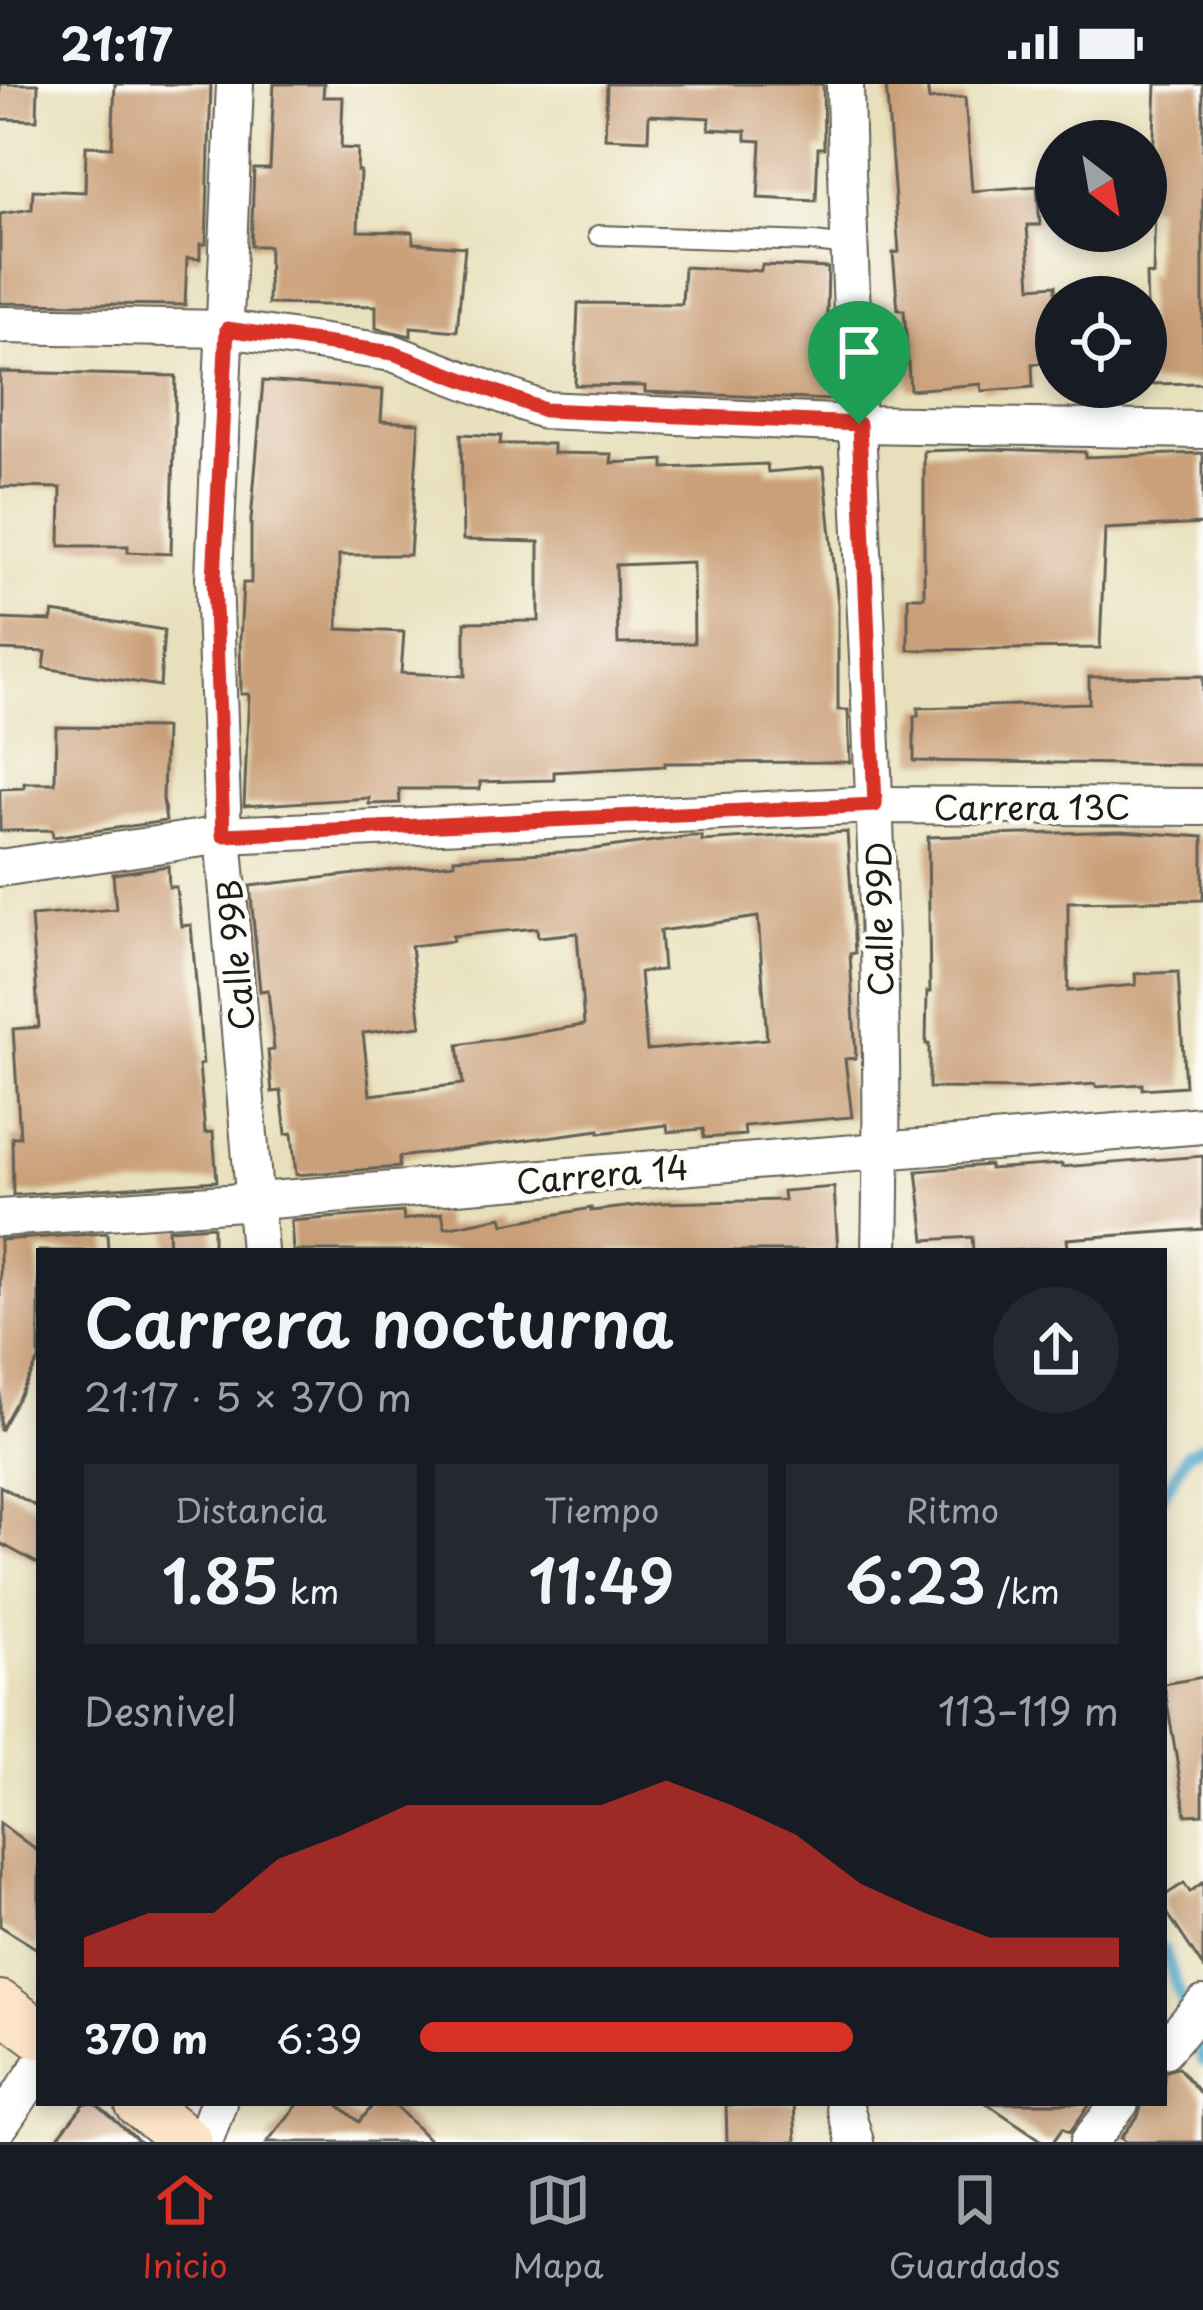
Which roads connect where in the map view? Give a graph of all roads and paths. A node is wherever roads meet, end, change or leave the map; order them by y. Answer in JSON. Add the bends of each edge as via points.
{"nodes":[{"id":1,"x":236,"y":84,"type":"edge"},
{"id":2,"x":845,"y":84,"type":"edge"},
{"id":3,"x":598,"y":236,"type":"dead end"},
{"id":4,"x":848,"y":246,"type":"junction"},
{"id":5,"x":0,"y":325,"type":"edge"},
{"id":6,"x":227,"y":329,"type":"junction"},
{"id":7,"x":859,"y":424,"type":"junction"},
{"id":8,"x":1203,"y":430,"type":"edge"},
{"id":9,"x":875,"y":805,"type":"junction"},
{"id":10,"x":1203,"y":807,"type":"edge"},
{"id":11,"x":223,"y":835,"type":"junction"},
{"id":12,"x":0,"y":868,"type":"edge"},
{"id":13,"x":1203,"y":1125,"type":"edge"},
{"id":14,"x":882,"y":1149,"type":"junction"},
{"id":15,"x":257,"y":1202,"type":"junction"},
{"id":16,"x":0,"y":1218,"type":"edge"},
{"id":17,"x":259,"y":1248,"type":"edge"},
{"id":18,"x":880,"y":1248,"type":"edge"},
{"id":19,"x":0,"y":2005,"type":"edge"},
{"id":20,"x":36,"y":2032,"type":"edge"},
{"id":21,"x":36,"y":2072,"type":"edge"},
{"id":22,"x":217,"y":2106,"type":"edge"},
{"id":23,"x":845,"y":2106,"type":"edge"},
{"id":24,"x":1118,"y":2106,"type":"edge"},
{"id":25,"x":0,"y":2125,"type":"edge"},
{"id":26,"x":204,"y":2142,"type":"edge"},
{"id":27,"x":855,"y":2142,"type":"edge"},
{"id":28,"x":1090,"y":2142,"type":"edge"}],
"edges":[{"from":1,"to":6,"type":"street","name":"Calle 99B"},
{"from":2,"to":4,"type":"street","name":"Calle 99D"},
{"from":3,"to":4,"type":"lane"},
{"from":4,"to":7,"type":"street","name":"Calle 99D"},
{"from":5,"to":6,"type":"street"},
{"from":6,"to":7,"type":"street","via":[[393,353],[544,410]]},
{"from":6,"to":11,"type":"street","name":"Calle 99B","via":[[214,578]]},
{"from":7,"to":8,"type":"street"},
{"from":7,"to":9,"type":"street","name":"Calle 99D"},
{"from":9,"to":10,"type":"street","name":"Carrera 13C"},
{"from":9,"to":11,"type":"street","name":"Carrera 13C"},
{"from":9,"to":14,"type":"street","name":"Calle 99D"},
{"from":11,"to":12,"type":"street","name":"Carrera 13C"},
{"from":11,"to":15,"type":"street","name":"Calle 99B"},
{"from":13,"to":14,"type":"street","name":"Carrera 14"},
{"from":14,"to":15,"type":"street","name":"Carrera 14"},
{"from":14,"to":18,"type":"street","name":"Calle 99D"},
{"from":15,"to":16,"type":"street","name":"Carrera 14"},
{"from":15,"to":17,"type":"street","name":"Calle 99B"},
{"from":19,"to":20,"type":"street"},
{"from":21,"to":25,"type":"street"},
{"from":22,"to":26,"type":"street"},
{"from":23,"to":27,"type":"street"},
{"from":24,"to":28,"type":"street"}]}
